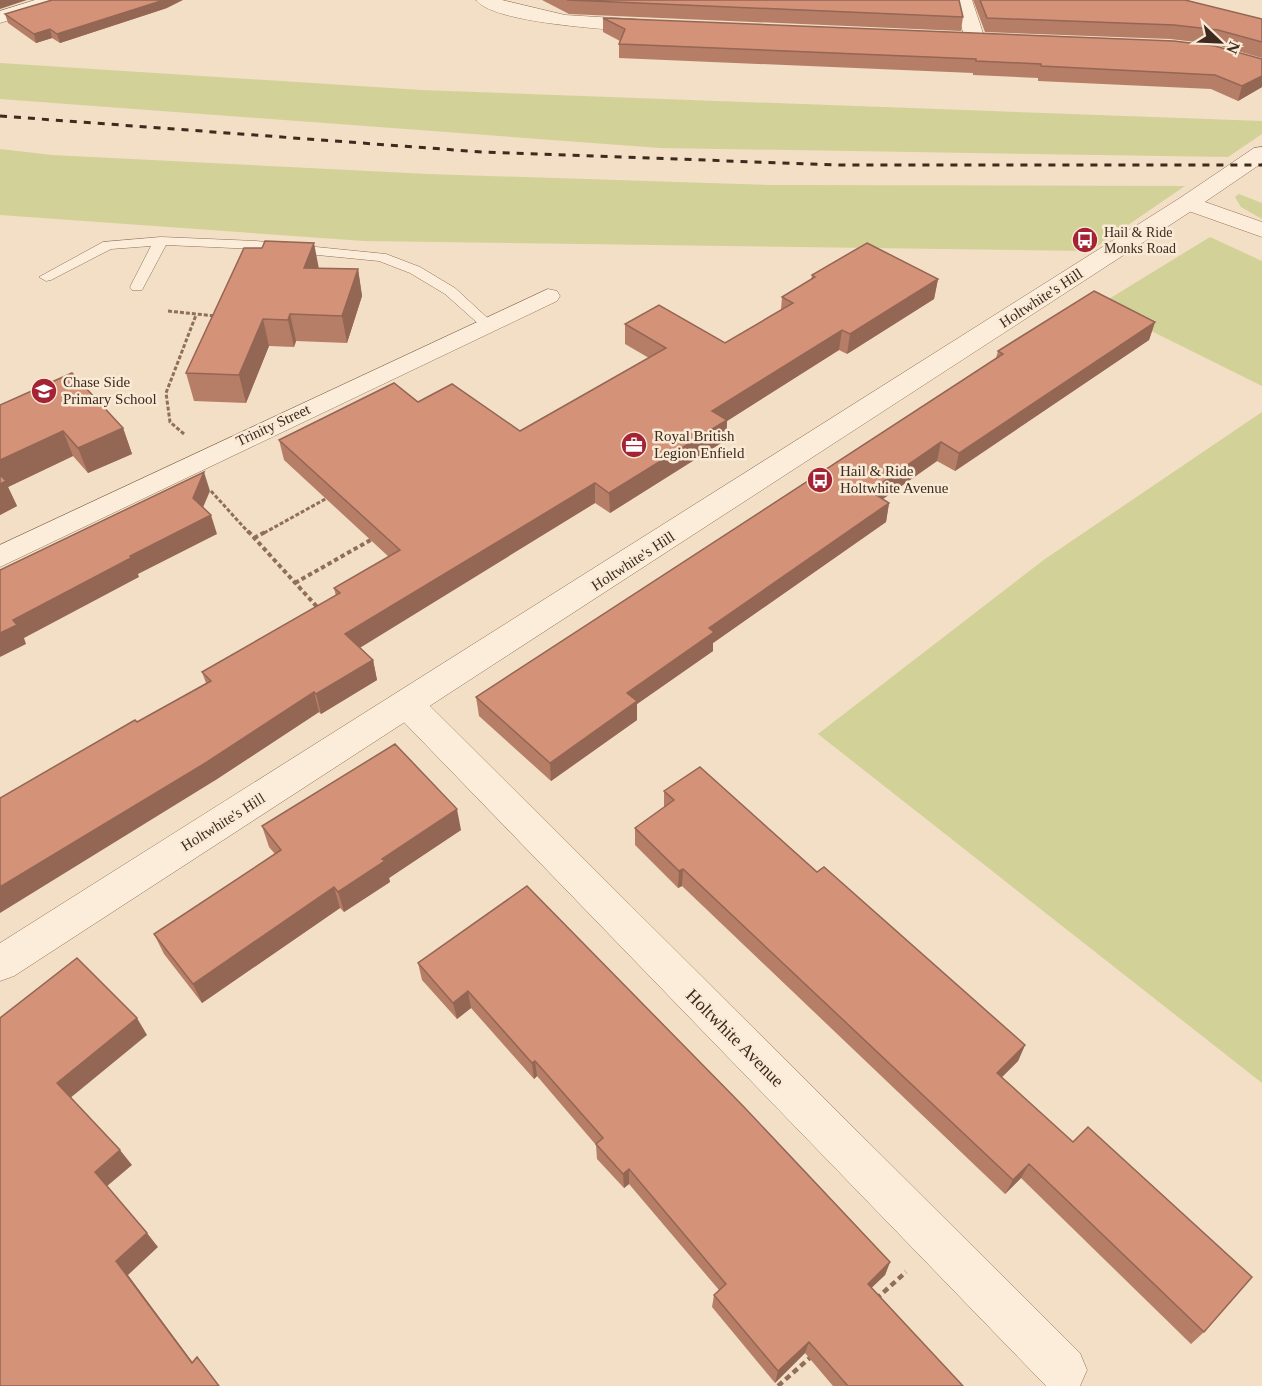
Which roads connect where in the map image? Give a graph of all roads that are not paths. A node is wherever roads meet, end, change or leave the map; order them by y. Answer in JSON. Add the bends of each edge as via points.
{"nodes":[{"id":1,"x":54,"y":0,"type":"edge"},
{"id":2,"x":485,"y":0,"type":"edge"},
{"id":3,"x":963,"y":0,"type":"edge"},
{"id":4,"x":0,"y":17,"type":"edge"},
{"id":5,"x":669,"y":27,"type":"edge"},
{"id":6,"x":951,"y":38,"type":"edge"},
{"id":7,"x":975,"y":39,"type":"junction"},
{"id":8,"x":995,"y":40,"type":"edge"},
{"id":9,"x":1262,"y":153,"type":"edge"},
{"id":10,"x":1188,"y":203,"type":"junction"},
{"id":11,"x":1262,"y":230,"type":"edge"},
{"id":12,"x":161,"y":241,"type":"junction"},
{"id":13,"x":46,"y":277,"type":"dead end"},
{"id":14,"x":137,"y":287,"type":"dead end"},
{"id":15,"x":548,"y":296,"type":"dead end"},
{"id":16,"x":488,"y":324,"type":"junction"},
{"id":17,"x":0,"y":557,"type":"edge"},
{"id":18,"x":408,"y":705,"type":"junction"},
{"id":19,"x":0,"y":964,"type":"edge"},
{"id":20,"x":1063,"y":1370,"type":"dead end"}],
"edges":[{"from":1,"to":4,"type":"street"},
{"from":2,"to":5,"type":"street","via":[[532,17],[601,16]]},
{"from":3,"to":7,"type":"street"},
{"from":6,"to":7,"type":"street"},
{"from":7,"to":8,"type":"street"},
{"from":9,"to":10,"type":"street","name":"Holtwhite's Hill"},
{"from":10,"to":11,"type":"street"},
{"from":10,"to":18,"type":"street","name":"Holtwhite's Hill"},
{"from":12,"to":13,"type":"lane","via":[[108,245]]},
{"from":12,"to":14,"type":"lane"},
{"from":12,"to":16,"type":"lane","via":[[381,257],[415,270],[450,291]]},
{"from":15,"to":16,"type":"street","name":"Trinity Street"},
{"from":16,"to":17,"type":"street","name":"Trinity Street"},
{"from":18,"to":19,"type":"street","name":"Holtwhite's Hill"},
{"from":18,"to":20,"type":"street","name":"Holtwhite Avenue"}]}
